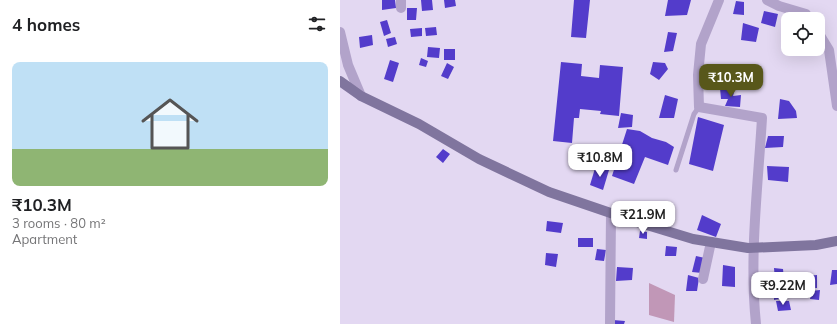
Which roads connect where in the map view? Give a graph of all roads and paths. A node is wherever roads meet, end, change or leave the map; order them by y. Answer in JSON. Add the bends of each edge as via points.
{"nodes":[{"id":1,"x":718,"y":0,"type":"edge"},
{"id":2,"x":767,"y":0,"type":"edge"},
{"id":3,"x":799,"y":12,"type":"edge"},
{"id":4,"x":340,"y":32,"type":"edge"},
{"id":5,"x":825,"y":43,"type":"edge"},
{"id":6,"x":340,"y":81,"type":"edge"},
{"id":7,"x":361,"y":96,"type":"junction"},
{"id":8,"x":837,"y":106,"type":"edge"},
{"id":9,"x":698,"y":107,"type":"junction"},
{"id":10,"x":676,"y":170,"type":"dead end"},
{"id":11,"x":611,"y":213,"type":"junction"},
{"id":12,"x":837,"y":241,"type":"edge"},
{"id":13,"x":711,"y":242,"type":"junction"},
{"id":14,"x":754,"y":248,"type":"junction"},
{"id":15,"x":703,"y":279,"type":"dead end"},
{"id":16,"x":610,"y":324,"type":"edge"},
{"id":17,"x":756,"y":324,"type":"edge"}],
"edges":[{"from":1,"to":9,"type":"street","via":[[701,44]]},
{"from":2,"to":3,"type":"street"},
{"from":4,"to":7,"type":"street","via":[[348,65]]},
{"from":5,"to":8,"type":"street","via":[[829,50]]},
{"from":6,"to":7,"type":"main road"},
{"from":7,"to":11,"type":"main road","via":[[549,192]]},
{"from":9,"to":10,"type":"lane"},
{"from":9,"to":14,"type":"street","via":[[762,118]]},
{"from":11,"to":13,"type":"main road","via":[[693,239]]},
{"from":11,"to":16,"type":"street"},
{"from":12,"to":14,"type":"main road","via":[[816,245]]},
{"from":13,"to":14,"type":"main road"},
{"from":13,"to":15,"type":"street"},
{"from":14,"to":17,"type":"street"}]}
